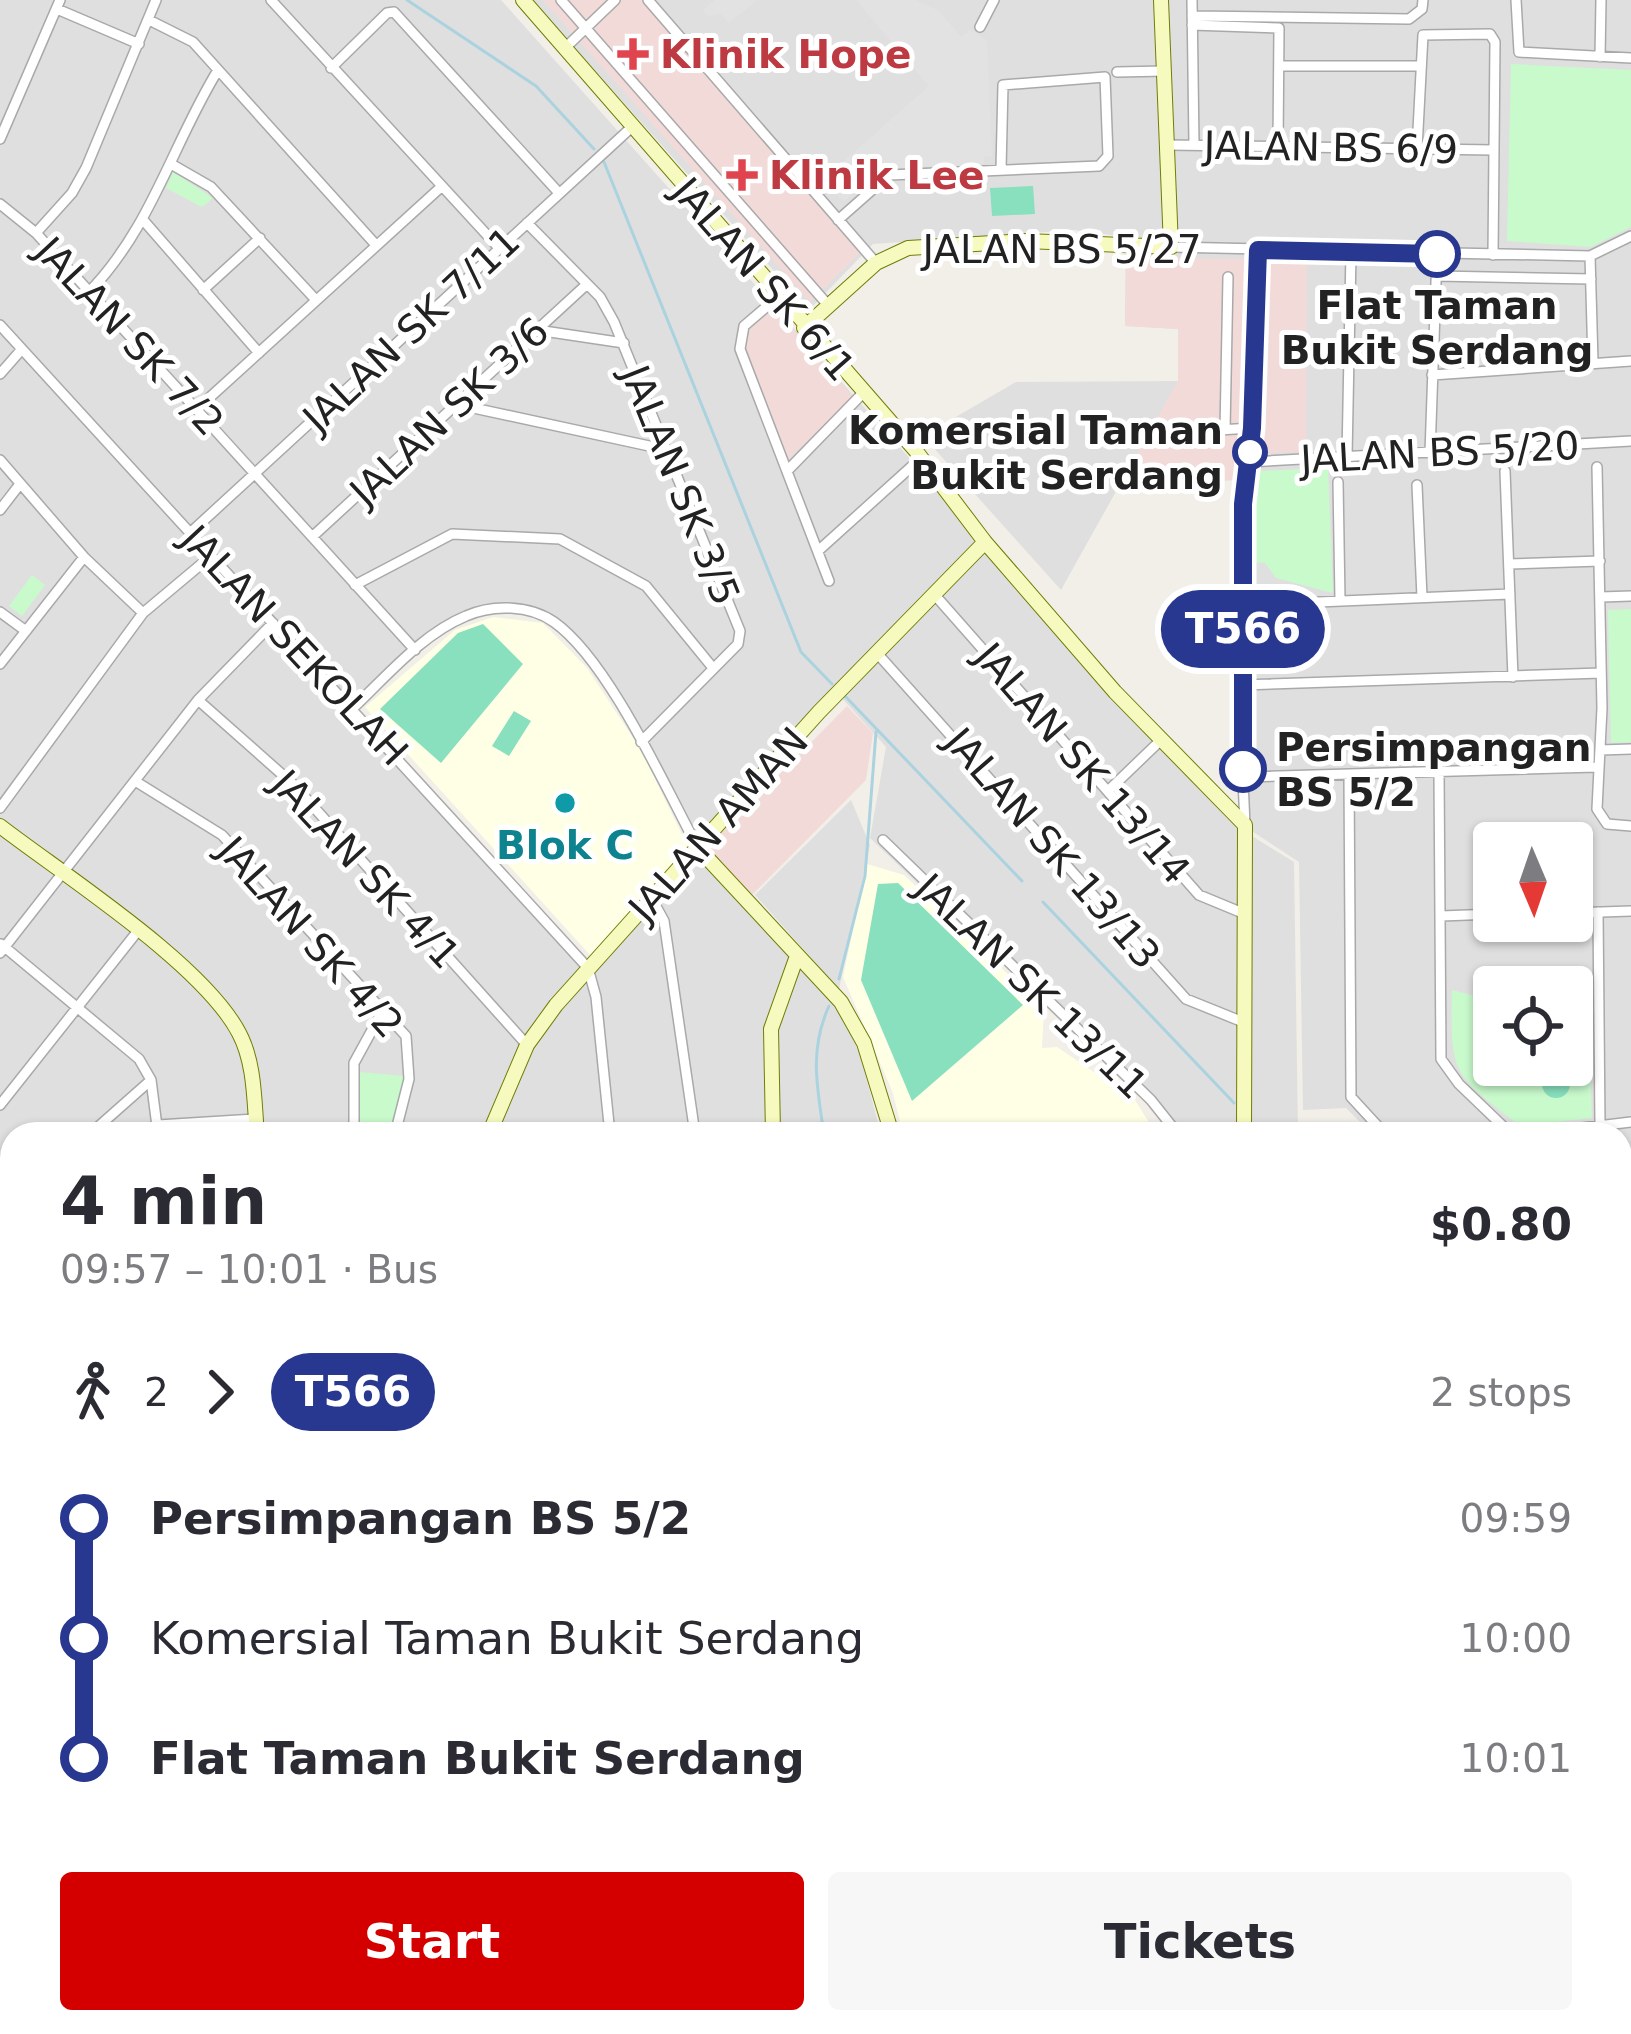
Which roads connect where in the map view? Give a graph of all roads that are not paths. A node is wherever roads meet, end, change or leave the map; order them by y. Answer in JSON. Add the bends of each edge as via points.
{"nodes":[{"id":1,"x":156,"y":0,"type":"edge"},
{"id":2,"x":271,"y":0,"type":"edge"},
{"id":3,"x":523,"y":0,"type":"edge"},
{"id":4,"x":561,"y":0,"type":"edge"},
{"id":5,"x":584,"y":0,"type":"edge"},
{"id":6,"x":615,"y":0,"type":"edge"},
{"id":7,"x":648,"y":0,"type":"edge"},
{"id":8,"x":994,"y":0,"type":"edge"},
{"id":9,"x":1161,"y":0,"type":"edge"},
{"id":10,"x":1192,"y":0,"type":"edge"},
{"id":11,"x":1423,"y":0,"type":"edge"},
{"id":12,"x":1516,"y":0,"type":"edge"},
{"id":13,"x":1601,"y":0,"type":"edge"},
{"id":14,"x":58,"y":4,"type":"edge"},
{"id":15,"x":571,"y":11,"type":"junction"},
{"id":16,"x":149,"y":20,"type":"junction"},
{"id":17,"x":1192,"y":21,"type":"junction"},
{"id":18,"x":980,"y":27,"type":"dead end"},
{"id":19,"x":585,"y":28,"type":"junction"},
{"id":20,"x":139,"y":44,"type":"junction"},
{"id":21,"x":564,"y":49,"type":"junction"},
{"id":22,"x":1600,"y":57,"type":"junction"},
{"id":23,"x":1631,"y":58,"type":"edge"},
{"id":24,"x":1280,"y":66,"type":"junction"},
{"id":25,"x":1420,"y":66,"type":"junction"},
{"id":26,"x":331,"y":68,"type":"junction"},
{"id":27,"x":218,"y":70,"type":"junction"},
{"id":28,"x":1166,"y":70,"type":"junction"},
{"id":29,"x":1118,"y":72,"type":"dead end"},
{"id":30,"x":633,"y":126,"type":"junction"},
{"id":31,"x":0,"y":139,"type":"edge"},
{"id":32,"x":1278,"y":144,"type":"junction"},
{"id":33,"x":1169,"y":145,"type":"junction"},
{"id":34,"x":1194,"y":145,"type":"junction"},
{"id":35,"x":1417,"y":149,"type":"junction"},
{"id":36,"x":1493,"y":150,"type":"junction"},
{"id":37,"x":171,"y":164,"type":"junction"},
{"id":38,"x":1001,"y":170,"type":"junction"},
{"id":39,"x":441,"y":187,"type":"junction"},
{"id":40,"x":560,"y":193,"type":"junction"},
{"id":41,"x":0,"y":204,"type":"edge"},
{"id":42,"x":838,"y":220,"type":"junction"},
{"id":43,"x":144,"y":221,"type":"junction"},
{"id":44,"x":527,"y":223,"type":"junction"},
{"id":45,"x":36,"y":233,"type":"junction"},
{"id":46,"x":1631,"y":236,"type":"edge"},
{"id":47,"x":260,"y":238,"type":"junction"},
{"id":48,"x":376,"y":245,"type":"junction"},
{"id":49,"x":499,"y":248,"type":"junction"},
{"id":50,"x":1171,"y":248,"type":"junction"},
{"id":51,"x":1258,"y":250,"type":"junction"},
{"id":52,"x":1351,"y":252,"type":"junction"},
{"id":53,"x":1437,"y":254,"type":"junction"},
{"id":54,"x":1493,"y":255,"type":"junction"},
{"id":55,"x":1590,"y":256,"type":"junction"},
{"id":56,"x":876,"y":262,"type":"junction"},
{"id":57,"x":1437,"y":275,"type":"junction"},
{"id":58,"x":1228,"y":277,"type":"dead end"},
{"id":59,"x":1591,"y":279,"type":"junction"},
{"id":60,"x":586,"y":285,"type":"junction"},
{"id":61,"x":203,"y":290,"type":"junction"},
{"id":62,"x":88,"y":293,"type":"junction"},
{"id":63,"x":778,"y":297,"type":"junction"},
{"id":64,"x":316,"y":300,"type":"junction"},
{"id":65,"x":828,"y":305,"type":"junction"},
{"id":66,"x":0,"y":325,"type":"edge"},
{"id":67,"x":803,"y":328,"type":"junction"},
{"id":68,"x":537,"y":330,"type":"junction"},
{"id":69,"x":624,"y":343,"type":"junction"},
{"id":70,"x":22,"y":349,"type":"junction"},
{"id":71,"x":259,"y":353,"type":"junction"},
{"id":72,"x":1631,"y":361,"type":"edge"},
{"id":73,"x":1593,"y":363,"type":"junction"},
{"id":74,"x":0,"y":374,"type":"edge"},
{"id":75,"x":1432,"y":375,"type":"junction"},
{"id":76,"x":863,"y":393,"type":"junction"},
{"id":77,"x":455,"y":404,"type":"junction"},
{"id":78,"x":197,"y":409,"type":"junction"},
{"id":79,"x":1252,"y":428,"type":"junction"},
{"id":80,"x":1225,"y":430,"type":"junction"},
{"id":81,"x":1152,"y":434,"type":"dead end"},
{"id":82,"x":1631,"y":441,"type":"edge"},
{"id":83,"x":664,"y":449,"type":"junction"},
{"id":84,"x":1430,"y":453,"type":"junction"},
{"id":85,"x":1347,"y":457,"type":"junction"},
{"id":86,"x":921,"y":458,"type":"junction"},
{"id":87,"x":0,"y":460,"type":"edge"},
{"id":88,"x":1250,"y":462,"type":"junction"},
{"id":89,"x":1597,"y":467,"type":"dead end"},
{"id":90,"x":788,"y":470,"type":"junction"},
{"id":91,"x":1505,"y":472,"type":"dead end"},
{"id":92,"x":255,"y":473,"type":"junction"},
{"id":93,"x":1338,"y":482,"type":"dead end"},
{"id":94,"x":20,"y":484,"type":"junction"},
{"id":95,"x":1417,"y":485,"type":"dead end"},
{"id":96,"x":0,"y":510,"type":"edge"},
{"id":97,"x":190,"y":533,"type":"junction"},
{"id":98,"x":312,"y":538,"type":"junction"},
{"id":99,"x":986,"y":542,"type":"junction"},
{"id":100,"x":818,"y":551,"type":"junction"},
{"id":101,"x":211,"y":556,"type":"junction"},
{"id":102,"x":84,"y":557,"type":"junction"},
{"id":103,"x":1600,"y":561,"type":"junction"},
{"id":104,"x":1509,"y":564,"type":"junction"},
{"id":105,"x":830,"y":580,"type":"dead end"},
{"id":106,"x":355,"y":585,"type":"junction"},
{"id":107,"x":934,"y":594,"type":"junction"},
{"id":108,"x":1510,"y":594,"type":"junction"},
{"id":109,"x":1422,"y":596,"type":"junction"},
{"id":110,"x":1631,"y":596,"type":"edge"},
{"id":111,"x":1601,"y":597,"type":"junction"},
{"id":112,"x":1340,"y":600,"type":"junction"},
{"id":113,"x":1243,"y":605,"type":"junction"},
{"id":114,"x":0,"y":612,"type":"edge"},
{"id":115,"x":143,"y":613,"type":"junction"},
{"id":116,"x":273,"y":623,"type":"junction"},
{"id":117,"x":26,"y":631,"type":"junction"},
{"id":118,"x":416,"y":650,"type":"junction"},
{"id":119,"x":877,"y":652,"type":"junction"},
{"id":120,"x":0,"y":664,"type":"edge"},
{"id":121,"x":713,"y":668,"type":"junction"},
{"id":122,"x":1601,"y":674,"type":"junction"},
{"id":123,"x":1513,"y":676,"type":"junction"},
{"id":124,"x":1242,"y":685,"type":"junction"},
{"id":125,"x":198,"y":700,"type":"junction"},
{"id":126,"x":352,"y":709,"type":"junction"},
{"id":127,"x":1162,"y":739,"type":"junction"},
{"id":128,"x":641,"y":742,"type":"junction"},
{"id":129,"x":1631,"y":749,"type":"edge"},
{"id":130,"x":1600,"y":750,"type":"junction"},
{"id":131,"x":1596,"y":767,"type":"junction"},
{"id":132,"x":1439,"y":772,"type":"junction"},
{"id":133,"x":1349,"y":776,"type":"junction"},
{"id":134,"x":1243,"y":777,"type":"junction"},
{"id":135,"x":135,"y":781,"type":"junction"},
{"id":136,"x":1110,"y":789,"type":"junction"},
{"id":137,"x":0,"y":808,"type":"edge"},
{"id":138,"x":1246,"y":825,"type":"junction"},
{"id":139,"x":0,"y":826,"type":"edge"},
{"id":140,"x":1631,"y":826,"type":"edge"},
{"id":141,"x":883,"y":840,"type":"dead end"},
{"id":142,"x":698,"y":848,"type":"junction"},
{"id":143,"x":64,"y":875,"type":"junction"},
{"id":144,"x":652,"y":899,"type":"junction"},
{"id":145,"x":1631,"y":911,"type":"edge"},
{"id":146,"x":1593,"y":912,"type":"edge"},
{"id":147,"x":1598,"y":912,"type":"junction"},
{"id":148,"x":1245,"y":914,"type":"junction"},
{"id":149,"x":1473,"y":915,"type":"edge"},
{"id":150,"x":1441,"y":916,"type":"junction"},
{"id":151,"x":137,"y":932,"type":"junction"},
{"id":152,"x":1,"y":948,"type":"edge"},
{"id":153,"x":797,"y":956,"type":"junction"},
{"id":154,"x":588,"y":968,"type":"junction"},
{"id":155,"x":76,"y":1006,"type":"junction"},
{"id":156,"x":383,"y":1010,"type":"junction"},
{"id":157,"x":1243,"y":1022,"type":"junction"},
{"id":158,"x":527,"y":1045,"type":"junction"},
{"id":159,"x":151,"y":1079,"type":"junction"},
{"id":160,"x":0,"y":1105,"type":"edge"},
{"id":161,"x":103,"y":1122,"type":"edge"},
{"id":162,"x":157,"y":1122,"type":"edge"},
{"id":163,"x":256,"y":1122,"type":"edge"},
{"id":164,"x":354,"y":1122,"type":"edge"},
{"id":165,"x":398,"y":1122,"type":"edge"},
{"id":166,"x":494,"y":1122,"type":"edge"},
{"id":167,"x":609,"y":1122,"type":"edge"},
{"id":168,"x":692,"y":1122,"type":"edge"},
{"id":169,"x":773,"y":1122,"type":"edge"},
{"id":170,"x":888,"y":1122,"type":"edge"},
{"id":171,"x":1168,"y":1122,"type":"edge"},
{"id":172,"x":1244,"y":1122,"type":"edge"},
{"id":173,"x":1374,"y":1122,"type":"edge"},
{"id":174,"x":1500,"y":1122,"type":"edge"},
{"id":175,"x":1600,"y":1122,"type":"edge"}],
"edges":[{"from":1,"to":16,"type":"street"},
{"from":2,"to":26,"type":"street"},
{"from":3,"to":21,"type":"street","name":"JALAN SK 6/1"},
{"from":4,"to":15,"type":"street"},
{"from":5,"to":15,"type":"street"},
{"from":6,"to":19,"type":"street"},
{"from":7,"to":42,"type":"street"},
{"from":8,"to":18,"type":"street"},
{"from":9,"to":28,"type":"street"},
{"from":10,"to":17,"type":"street"},
{"from":11,"to":17,"type":"street","via":[[1409,19]]},
{"from":12,"to":22,"type":"street","via":[[1519,52]]},
{"from":13,"to":22,"type":"street"},
{"from":14,"to":20,"type":"street"},
{"from":14,"to":31,"type":"street"},
{"from":15,"to":19,"type":"street"},
{"from":16,"to":20,"type":"street"},
{"from":16,"to":27,"type":"street","via":[[193,42]]},
{"from":17,"to":24,"type":"street","via":[[1275,26]]},
{"from":17,"to":34,"type":"street"},
{"from":19,"to":21,"type":"street"},
{"from":19,"to":65,"type":"street"},
{"from":20,"to":45,"type":"street","via":[[79,180]]},
{"from":21,"to":30,"type":"street","name":"JALAN SK 6/1"},
{"from":22,"to":23,"type":"street"},
{"from":24,"to":25,"type":"street"},
{"from":24,"to":32,"type":"street"},
{"from":25,"to":35,"type":"street"},
{"from":25,"to":36,"type":"street","via":[[1423,35],[1493,38]]},
{"from":26,"to":39,"type":"street"},
{"from":26,"to":40,"type":"street","via":[[394,12]]},
{"from":27,"to":37,"type":"street"},
{"from":27,"to":48,"type":"street"},
{"from":28,"to":29,"type":"street"},
{"from":28,"to":33,"type":"street"},
{"from":30,"to":40,"type":"street","name":"JALAN SK 7/11"},
{"from":30,"to":63,"type":"street","name":"JALAN SK 6/1"},
{"from":32,"to":34,"type":"street","name":"JALAN BS 6/9"},
{"from":32,"to":35,"type":"street","name":"JALAN BS 6/9"},
{"from":33,"to":34,"type":"street","name":"JALAN BS 6/9"},
{"from":33,"to":50,"type":"street"},
{"from":35,"to":36,"type":"street","name":"JALAN BS 6/9"},
{"from":36,"to":54,"type":"street"},
{"from":37,"to":43,"type":"street"},
{"from":37,"to":47,"type":"street","via":[[211,187]]},
{"from":38,"to":38,"type":"street","via":[[1003,85],[1105,77],[1108,156],[1099,166]]},
{"from":38,"to":42,"type":"street","via":[[889,175]]},
{"from":39,"to":48,"type":"street"},
{"from":39,"to":49,"type":"street"},
{"from":40,"to":44,"type":"street","name":"JALAN SK 7/11"},
{"from":41,"to":45,"type":"street","name":"JALAN SK 7/2"},
{"from":42,"to":56,"type":"street"},
{"from":43,"to":61,"type":"street"},
{"from":43,"to":62,"type":"street"},
{"from":44,"to":49,"type":"street","name":"JALAN SK 7/11"},
{"from":44,"to":60,"type":"street","name":"JALAN SK 3/5"},
{"from":45,"to":62,"type":"street","name":"JALAN SK 7/2"},
{"from":46,"to":55,"type":"street","name":"JALAN BS 5/27"},
{"from":47,"to":61,"type":"street"},
{"from":47,"to":64,"type":"street"},
{"from":48,"to":64,"type":"street"},
{"from":49,"to":92,"type":"street","name":"JALAN SK 7/11"},
{"from":50,"to":51,"type":"street","name":"JALAN BS 5/27"},
{"from":50,"to":56,"type":"street","name":"JALAN BS 5/27","via":[[1027,241],[908,248]]},
{"from":51,"to":52,"type":"street","name":"JALAN BS 5/27"},
{"from":51,"to":79,"type":"street"},
{"from":52,"to":53,"type":"street","name":"JALAN BS 5/27"},
{"from":52,"to":85,"type":"street"},
{"from":53,"to":54,"type":"street","name":"JALAN BS 5/27"},
{"from":53,"to":57,"type":"street"},
{"from":54,"to":55,"type":"street","name":"JALAN BS 5/27"},
{"from":55,"to":59,"type":"street"},
{"from":56,"to":65,"type":"street","name":"JALAN BS 5/27"},
{"from":57,"to":59,"type":"street"},
{"from":57,"to":75,"type":"street"},
{"from":58,"to":80,"type":"street"},
{"from":59,"to":73,"type":"street"},
{"from":60,"to":68,"type":"street","name":"JALAN SK 3/6"},
{"from":60,"to":69,"type":"street","name":"JALAN SK 3/5"},
{"from":61,"to":71,"type":"street"},
{"from":62,"to":78,"type":"street","name":"JALAN SK 7/2"},
{"from":63,"to":67,"type":"street","name":"JALAN SK 6/1"},
{"from":63,"to":90,"type":"street","via":[[738,336]]},
{"from":64,"to":71,"type":"street"},
{"from":65,"to":67,"type":"street","name":"JALAN BS 5/27"},
{"from":66,"to":70,"type":"street","name":"JALAN SEKOLAH"},
{"from":67,"to":76,"type":"street","name":"JALAN SK 6/1"},
{"from":68,"to":69,"type":"street"},
{"from":68,"to":77,"type":"street","name":"JALAN SK 3/6"},
{"from":69,"to":83,"type":"street","name":"JALAN SK 3/5"},
{"from":70,"to":74,"type":"street"},
{"from":70,"to":97,"type":"street","name":"JALAN SEKOLAH"},
{"from":71,"to":78,"type":"street"},
{"from":72,"to":73,"type":"street"},
{"from":73,"to":75,"type":"street"},
{"from":75,"to":84,"type":"street"},
{"from":76,"to":86,"type":"street","name":"JALAN SK 6/1"},
{"from":76,"to":90,"type":"street"},
{"from":77,"to":83,"type":"street"},
{"from":77,"to":98,"type":"street","name":"JALAN SK 3/6"},
{"from":78,"to":92,"type":"street","name":"JALAN SK 7/2"},
{"from":79,"to":80,"type":"street"},
{"from":79,"to":88,"type":"street"},
{"from":80,"to":81,"type":"street"},
{"from":82,"to":84,"type":"street","name":"JALAN BS 5/20"},
{"from":83,"to":121,"type":"street","name":"JALAN SK 3/5","via":[[740,631],[738,644]]},
{"from":84,"to":85,"type":"street","name":"JALAN BS 5/20"},
{"from":85,"to":88,"type":"street","name":"JALAN BS 5/20"},
{"from":86,"to":99,"type":"street","name":"JALAN SK 6/1"},
{"from":86,"to":100,"type":"street"},
{"from":87,"to":94,"type":"street"},
{"from":88,"to":113,"type":"street"},
{"from":89,"to":103,"type":"street"},
{"from":90,"to":100,"type":"street"},
{"from":91,"to":104,"type":"street"},
{"from":92,"to":97,"type":"street","name":"JALAN SK 7/11"},
{"from":92,"to":98,"type":"street","name":"JALAN SK 7/2"},
{"from":93,"to":112,"type":"street"},
{"from":94,"to":96,"type":"street"},
{"from":94,"to":102,"type":"street"},
{"from":95,"to":109,"type":"street"},
{"from":97,"to":101,"type":"street","name":"JALAN SEKOLAH"},
{"from":98,"to":106,"type":"street","name":"JALAN SK 7/2"},
{"from":99,"to":107,"type":"street","name":"JALAN AMAN"},
{"from":99,"to":127,"type":"street","name":"JALAN SK 6/1"},
{"from":100,"to":105,"type":"street"},
{"from":101,"to":115,"type":"street"},
{"from":101,"to":116,"type":"street","name":"JALAN SEKOLAH"},
{"from":102,"to":115,"type":"street"},
{"from":102,"to":117,"type":"street"},
{"from":103,"to":104,"type":"street"},
{"from":103,"to":111,"type":"street"},
{"from":104,"to":108,"type":"street"},
{"from":106,"to":118,"type":"street","name":"JALAN SK 7/2"},
{"from":106,"to":121,"type":"street","via":[[452,534],[560,539],[646,586]]},
{"from":107,"to":119,"type":"street","name":"JALAN AMAN"},
{"from":107,"to":136,"type":"street","name":"JALAN SK 13/14"},
{"from":108,"to":109,"type":"street"},
{"from":108,"to":123,"type":"street"},
{"from":109,"to":112,"type":"street"},
{"from":110,"to":111,"type":"street"},
{"from":111,"to":122,"type":"street"},
{"from":112,"to":113,"type":"street"},
{"from":113,"to":124,"type":"street"},
{"from":114,"to":117,"type":"street"},
{"from":115,"to":137,"type":"street"},
{"from":116,"to":125,"type":"street"},
{"from":116,"to":126,"type":"street","name":"JALAN SEKOLAH"},
{"from":117,"to":120,"type":"street"},
{"from":118,"to":126,"type":"street"},
{"from":118,"to":128,"type":"street","via":[[452,622],[493,608],[552,620]]},
{"from":119,"to":142,"type":"street","name":"JALAN AMAN"},
{"from":119,"to":157,"type":"street","name":"JALAN SK 13/13","via":[[1186,999]]},
{"from":121,"to":128,"type":"street","name":"JALAN SK 3/5"},
{"from":122,"to":123,"type":"street"},
{"from":122,"to":130,"type":"street"},
{"from":123,"to":124,"type":"street"},
{"from":124,"to":134,"type":"street"},
{"from":125,"to":135,"type":"street"},
{"from":125,"to":158,"type":"street","name":"JALAN SK 4/1","via":[[294,785]]},
{"from":126,"to":154,"type":"street","name":"JALAN SEKOLAH"},
{"from":127,"to":136,"type":"street"},
{"from":127,"to":138,"type":"street","name":"JALAN SK 6/1"},
{"from":128,"to":142,"type":"street"},
{"from":129,"to":130,"type":"street"},
{"from":130,"to":131,"type":"street"},
{"from":131,"to":132,"type":"street"},
{"from":131,"to":140,"type":"street","via":[[1597,809],[1607,824]]},
{"from":132,"to":133,"type":"street"},
{"from":132,"to":150,"type":"street"},
{"from":133,"to":134,"type":"street"},
{"from":133,"to":173,"type":"street","via":[[1352,1097]]},
{"from":134,"to":138,"type":"street"},
{"from":135,"to":143,"type":"street"},
{"from":135,"to":156,"type":"street","name":"JALAN SK 4/2","via":[[222,835]]},
{"from":136,"to":148,"type":"street","name":"JALAN SK 13/14","via":[[1199,895]]},
{"from":138,"to":148,"type":"street"},
{"from":139,"to":143,"type":"street"},
{"from":141,"to":171,"type":"street","name":"JALAN SK 13/11"},
{"from":142,"to":144,"type":"street","name":"JALAN AMAN"},
{"from":142,"to":153,"type":"street"},
{"from":143,"to":151,"type":"street"},
{"from":143,"to":152,"type":"street"},
{"from":144,"to":154,"type":"street","name":"JALAN AMAN"},
{"from":144,"to":168,"type":"street","via":[[664,921]]},
{"from":145,"to":147,"type":"street"},
{"from":146,"to":147,"type":"street"},
{"from":147,"to":175,"type":"street"},
{"from":148,"to":157,"type":"street"},
{"from":149,"to":150,"type":"street"},
{"from":150,"to":174,"type":"street","via":[[1442,1059]]},
{"from":151,"to":155,"type":"street"},
{"from":151,"to":163,"type":"street","via":[[205,988],[239,1033]]},
{"from":152,"to":155,"type":"street"},
{"from":153,"to":169,"type":"street","via":[[771,1029]]},
{"from":153,"to":170,"type":"street","via":[[841,1003],[864,1043]]},
{"from":154,"to":158,"type":"street","name":"JALAN AMAN"},
{"from":154,"to":167,"type":"street"},
{"from":155,"to":159,"type":"street","via":[[140,1059]]},
{"from":155,"to":160,"type":"street"},
{"from":156,"to":164,"type":"street","via":[[354,1064]]},
{"from":156,"to":165,"type":"street","name":"JALAN SK 4/2","via":[[409,1044]]},
{"from":157,"to":172,"type":"street"},
{"from":158,"to":166,"type":"street","name":"JALAN AMAN"},
{"from":159,"to":161,"type":"street"},
{"from":159,"to":162,"type":"street"}]}
